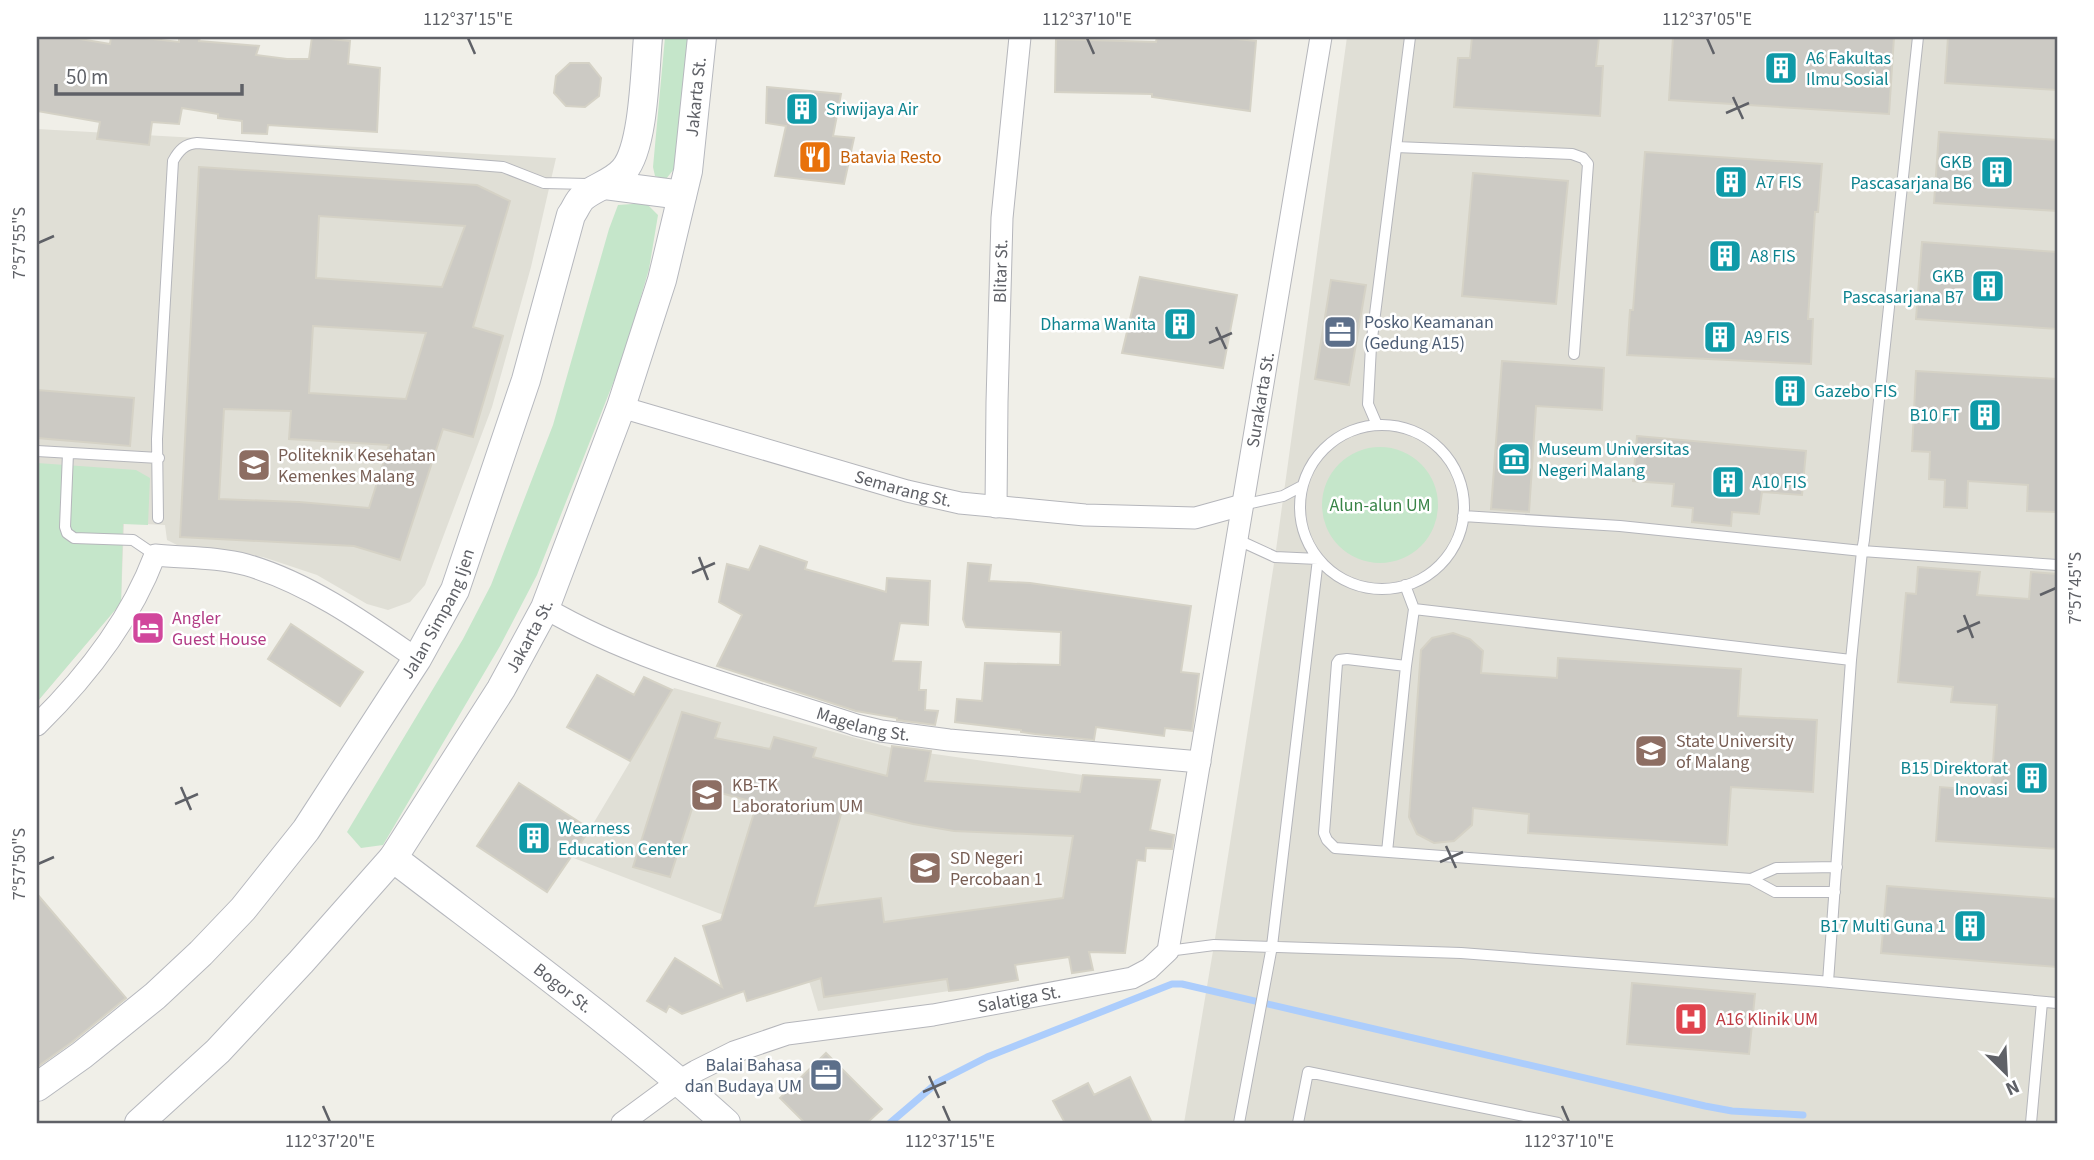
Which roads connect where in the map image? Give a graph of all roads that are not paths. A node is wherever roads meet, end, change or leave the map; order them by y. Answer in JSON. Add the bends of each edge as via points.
{"nodes":[{"id":1,"x":648,"y":37,"type":"edge"},
{"id":2,"x":702,"y":37,"type":"edge"},
{"id":3,"x":1020,"y":37,"type":"edge"},
{"id":4,"x":1321,"y":37,"type":"edge"},
{"id":5,"x":1410,"y":37,"type":"edge"},
{"id":6,"x":1919,"y":37,"type":"edge"},
{"id":7,"x":1396,"y":147,"type":"junction"},
{"id":8,"x":605,"y":185,"type":"junction"},
{"id":9,"x":682,"y":195,"type":"junction"},
{"id":10,"x":1574,"y":354,"type":"dead end"},
{"id":11,"x":621,"y":407,"type":"junction"},
{"id":12,"x":1377,"y":425,"type":"junction"},
{"id":13,"x":37,"y":452,"type":"edge"},
{"id":14,"x":68,"y":453,"type":"junction"},
{"id":15,"x":159,"y":458,"type":"junction"},
{"id":16,"x":1302,"y":486,"type":"junction"},
{"id":17,"x":1242,"y":505,"type":"junction"},
{"id":18,"x":996,"y":507,"type":"junction"},
{"id":19,"x":1463,"y":516,"type":"junction"},
{"id":20,"x":158,"y":517,"type":"dead end"},
{"id":21,"x":1195,"y":519,"type":"junction"},
{"id":22,"x":1236,"y":539,"type":"junction"},
{"id":23,"x":1861,"y":551,"type":"junction"},
{"id":24,"x":155,"y":555,"type":"junction"},
{"id":25,"x":1318,"y":559,"type":"junction"},
{"id":26,"x":2057,"y":565,"type":"edge"},
{"id":27,"x":1405,"y":585,"type":"junction"},
{"id":28,"x":545,"y":608,"type":"junction"},
{"id":29,"x":1414,"y":609,"type":"junction"},
{"id":30,"x":417,"y":659,"type":"junction"},
{"id":31,"x":1851,"y":660,"type":"junction"},
{"id":32,"x":1406,"y":666,"type":"junction"},
{"id":33,"x":37,"y":725,"type":"edge"},
{"id":34,"x":1200,"y":762,"type":"junction"},
{"id":35,"x":1387,"y":852,"type":"junction"},
{"id":36,"x":393,"y":858,"type":"junction"},
{"id":37,"x":1837,"y":867,"type":"junction"},
{"id":38,"x":1751,"y":879,"type":"junction"},
{"id":39,"x":1835,"y":892,"type":"junction"},
{"id":40,"x":1272,"y":946,"type":"junction"},
{"id":41,"x":1168,"y":951,"type":"junction"},
{"id":42,"x":1828,"y":982,"type":"junction"},
{"id":43,"x":2042,"y":1002,"type":"junction"},
{"id":44,"x":2057,"y":1003,"type":"edge"},
{"id":45,"x":679,"y":1081,"type":"junction"},
{"id":46,"x":37,"y":1087,"type":"edge"},
{"id":47,"x":139,"y":1123,"type":"edge"},
{"id":48,"x":622,"y":1123,"type":"edge"},
{"id":49,"x":726,"y":1123,"type":"edge"},
{"id":50,"x":1239,"y":1123,"type":"edge"},
{"id":51,"x":1298,"y":1123,"type":"edge"},
{"id":52,"x":1558,"y":1123,"type":"edge"},
{"id":53,"x":2031,"y":1123,"type":"edge"}],
"edges":[{"from":1,"to":8,"type":"main road","name":"Jalan Simpang Ijen","via":[[635,150],[624,170]]},
{"from":2,"to":9,"type":"main road","name":"Jakarta St."},
{"from":3,"to":18,"type":"street","name":"Blitar St.","via":[[1002,218]]},
{"from":4,"to":17,"type":"street","name":"Surakarta St."},
{"from":5,"to":7,"type":"lane"},
{"from":6,"to":23,"type":"lane"},
{"from":7,"to":10,"type":"lane","via":[[1583,158],[1588,164]]},
{"from":7,"to":12,"type":"lane","via":[[1371,346],[1368,404]]},
{"from":8,"to":9,"type":"main road"},
{"from":8,"to":15,"type":"lane","via":[[544,183],[503,167],[190,144],[173,161]]},
{"from":8,"to":30,"type":"main road","name":"Jalan Simpang Ijen","via":[[581,198],[572,215],[526,380],[455,590]]},
{"from":9,"to":11,"type":"main road","name":"Jakarta St.","via":[[662,279]]},
{"from":11,"to":18,"type":"street","name":"Semarang St.","via":[[907,491]]},
{"from":11,"to":28,"type":"main road","name":"Jakarta St."},
{"from":12,"to":16,"type":"lane","via":[[1338,437],[1322,450]]},
{"from":12,"to":19,"type":"lane","via":[[1412,431],[1441,451],[1460,481]]},
{"from":13,"to":14,"type":"lane"},
{"from":14,"to":15,"type":"lane"},
{"from":14,"to":24,"type":"lane","via":[[67,533],[74,538],[133,540]]},
{"from":15,"to":20,"type":"lane"},
{"from":16,"to":17,"type":"lane","via":[[1283,496]]},
{"from":16,"to":25,"type":"lane","via":[[1302,524]]},
{"from":17,"to":21,"type":"street"},
{"from":17,"to":22,"type":"street","name":"Surakarta St."},
{"from":18,"to":21,"type":"street","name":"Semarang St."},
{"from":19,"to":23,"type":"lane","via":[[1620,526]]},
{"from":19,"to":27,"type":"lane","via":[[1457,539],[1444,559]]},
{"from":21,"to":22,"type":"street"},
{"from":22,"to":25,"type":"lane","via":[[1275,557]]},
{"from":22,"to":34,"type":"street","name":"Surakarta St."},
{"from":23,"to":26,"type":"lane"},
{"from":23,"to":31,"type":"lane"},
{"from":24,"to":30,"type":"street","via":[[213,559],[280,577]]},
{"from":24,"to":33,"type":"street","via":[[145,583],[113,638]]},
{"from":25,"to":27,"type":"lane","via":[[1348,582],[1385,588]]},
{"from":25,"to":40,"type":"lane"},
{"from":27,"to":29,"type":"lane"},
{"from":28,"to":34,"type":"street","name":"Magelang St.","via":[[685,671],[881,731]]},
{"from":28,"to":36,"type":"main road","name":"Jakarta St.","via":[[501,689]]},
{"from":29,"to":31,"type":"lane"},
{"from":29,"to":32,"type":"lane"},
{"from":30,"to":46,"type":"main road","name":"Jalan Simpang Ijen","via":[[306,830],[243,909],[155,996]]},
{"from":31,"to":37,"type":"lane"},
{"from":32,"to":35,"type":"lane"},
{"from":32,"to":35,"type":"lane","via":[[1347,659],[1339,660],[1336,667],[1324,833],[1335,848]]},
{"from":34,"to":41,"type":"street"},
{"from":35,"to":38,"type":"lane"},
{"from":36,"to":45,"type":"main road","name":"Bogor St."},
{"from":36,"to":47,"type":"main road","name":"Jakarta St.","via":[[218,1051]]},
{"from":37,"to":38,"type":"lane","via":[[1776,868]]},
{"from":37,"to":39,"type":"lane"},
{"from":38,"to":39,"type":"lane","via":[[1775,892]]},
{"from":39,"to":42,"type":"lane"},
{"from":40,"to":41,"type":"lane"},
{"from":40,"to":42,"type":"lane","via":[[1487,954]]},
{"from":40,"to":50,"type":"lane"},
{"from":41,"to":45,"type":"street","name":"Salatiga St.","via":[[1132,978],[933,1015],[787,1034],[734,1052]]},
{"from":42,"to":43,"type":"lane"},
{"from":43,"to":44,"type":"lane"},
{"from":43,"to":53,"type":"lane"},
{"from":45,"to":48,"type":"street","name":"Salatiga St."},
{"from":45,"to":49,"type":"main road","name":"Bogor St."},
{"from":51,"to":52,"type":"lane","via":[[1308,1072]]}]}
